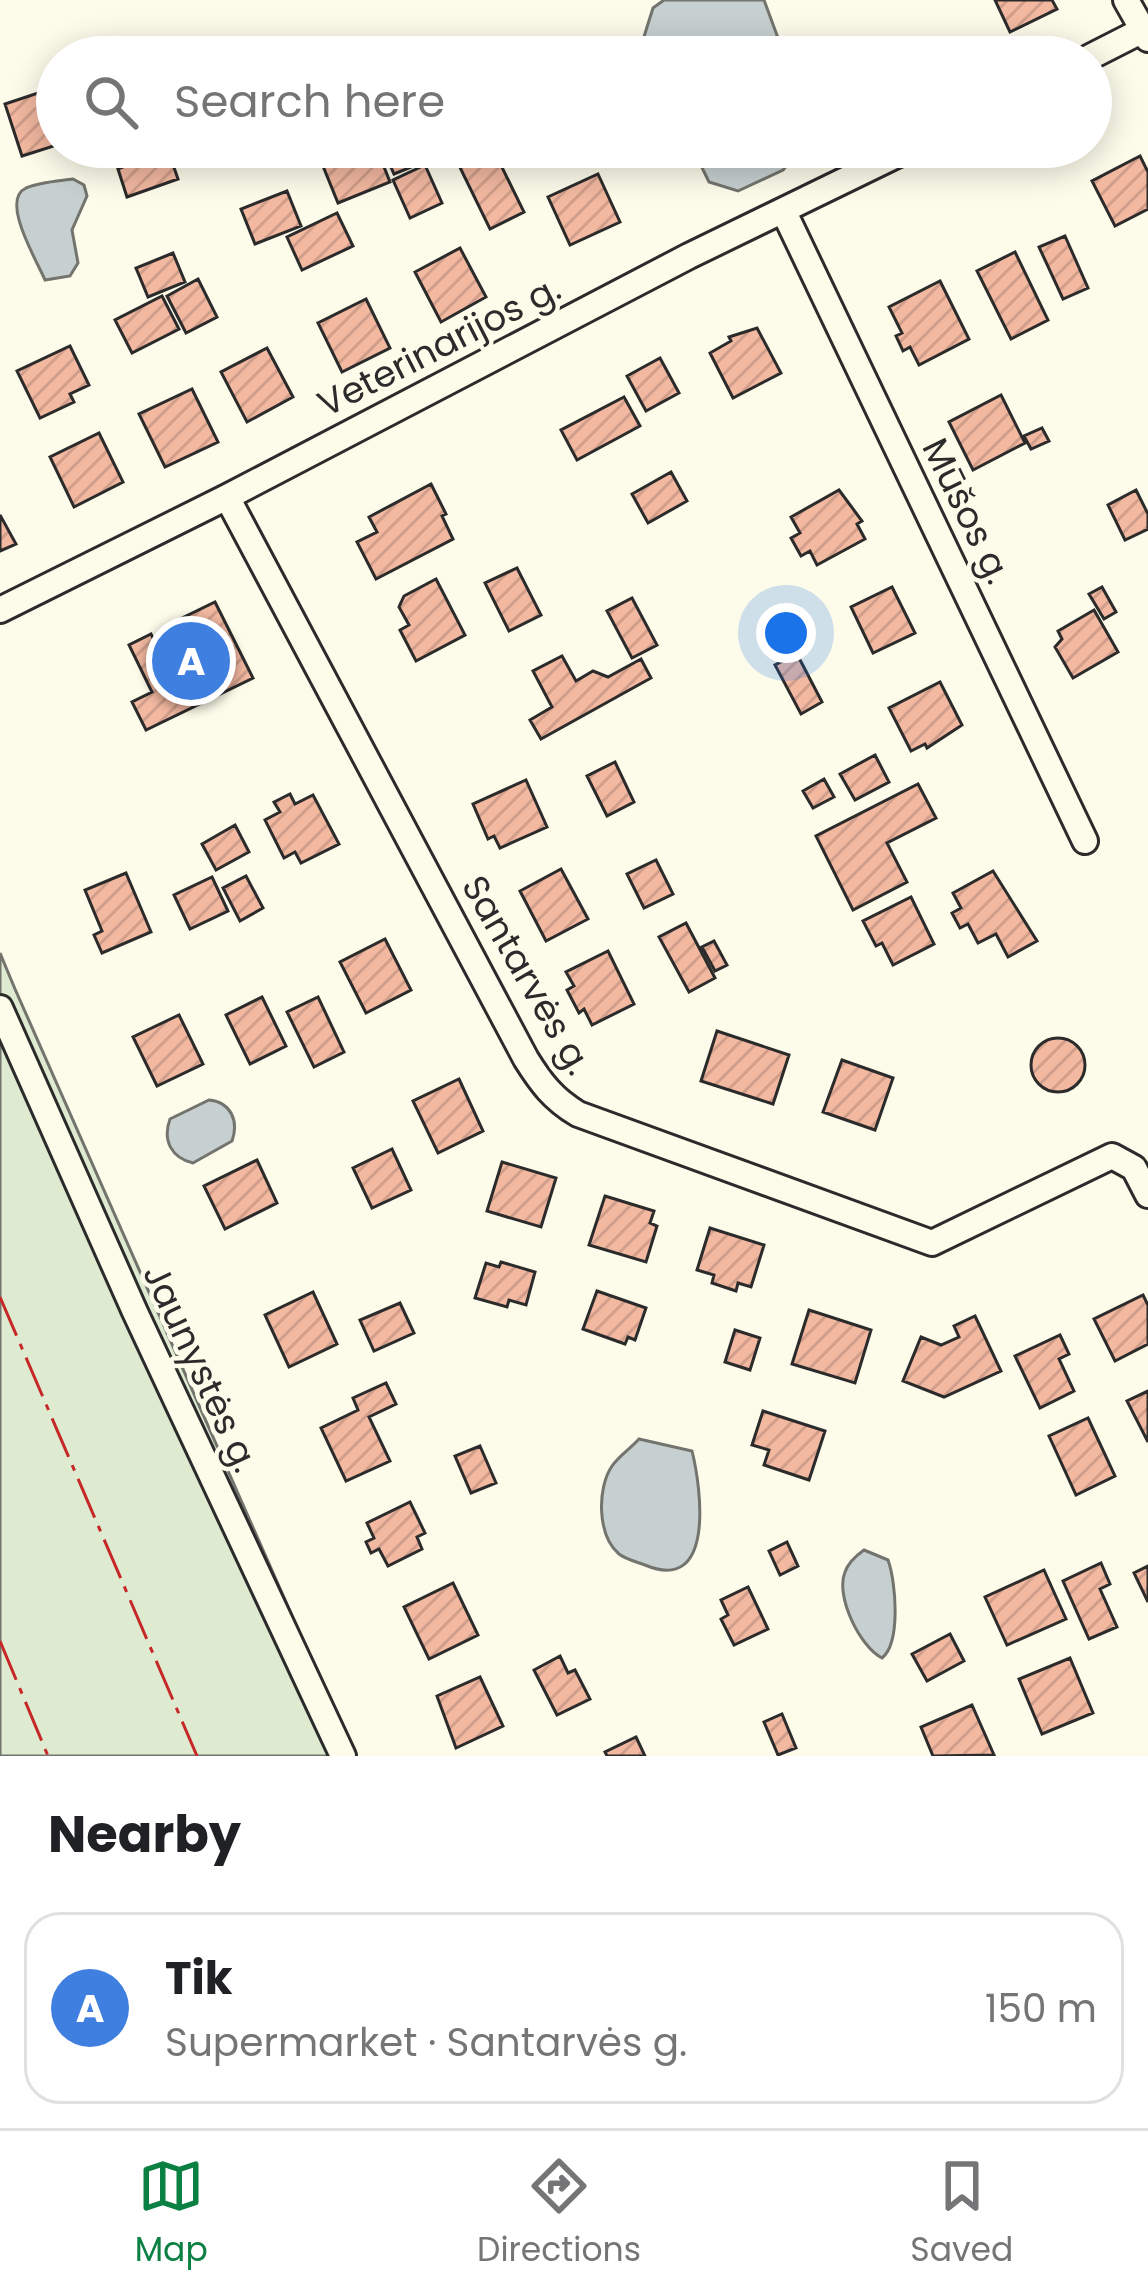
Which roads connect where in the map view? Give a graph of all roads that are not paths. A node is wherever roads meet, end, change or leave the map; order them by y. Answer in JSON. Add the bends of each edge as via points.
{"nodes":[{"id":1,"x":1126,"y":0,"type":"edge"},
{"id":2,"x":1144,"y":35,"type":"edge"},
{"id":3,"x":1112,"y":48,"type":"edge"},
{"id":4,"x":871,"y":168,"type":"edge"},
{"id":5,"x":784,"y":212,"type":"junction"},
{"id":6,"x":226,"y":497,"type":"junction"},
{"id":7,"x":0,"y":610,"type":"edge"},
{"id":8,"x":1085,"y":841,"type":"dead end"},
{"id":9,"x":0,"y":1008,"type":"edge"},
{"id":10,"x":1148,"y":1195,"type":"edge"},
{"id":11,"x":343,"y":1756,"type":"edge"}],
"edges":[{"from":1,"to":2,"type":"street"},
{"from":2,"to":3,"type":"street"},
{"from":4,"to":5,"type":"street","name":"Veterinarijos g."},
{"from":5,"to":6,"type":"street","name":"Veterinarijos g."},
{"from":5,"to":8,"type":"street","name":"Mūšos g."},
{"from":6,"to":7,"type":"street","name":"Veterinarijos g."},
{"from":6,"to":10,"type":"street","name":"Santarvės g.","via":[[526,1059],[558,1102],[932,1243],[1112,1156],[1134,1168]]},
{"from":9,"to":11,"type":"street","name":"Jaunystės g."}]}
